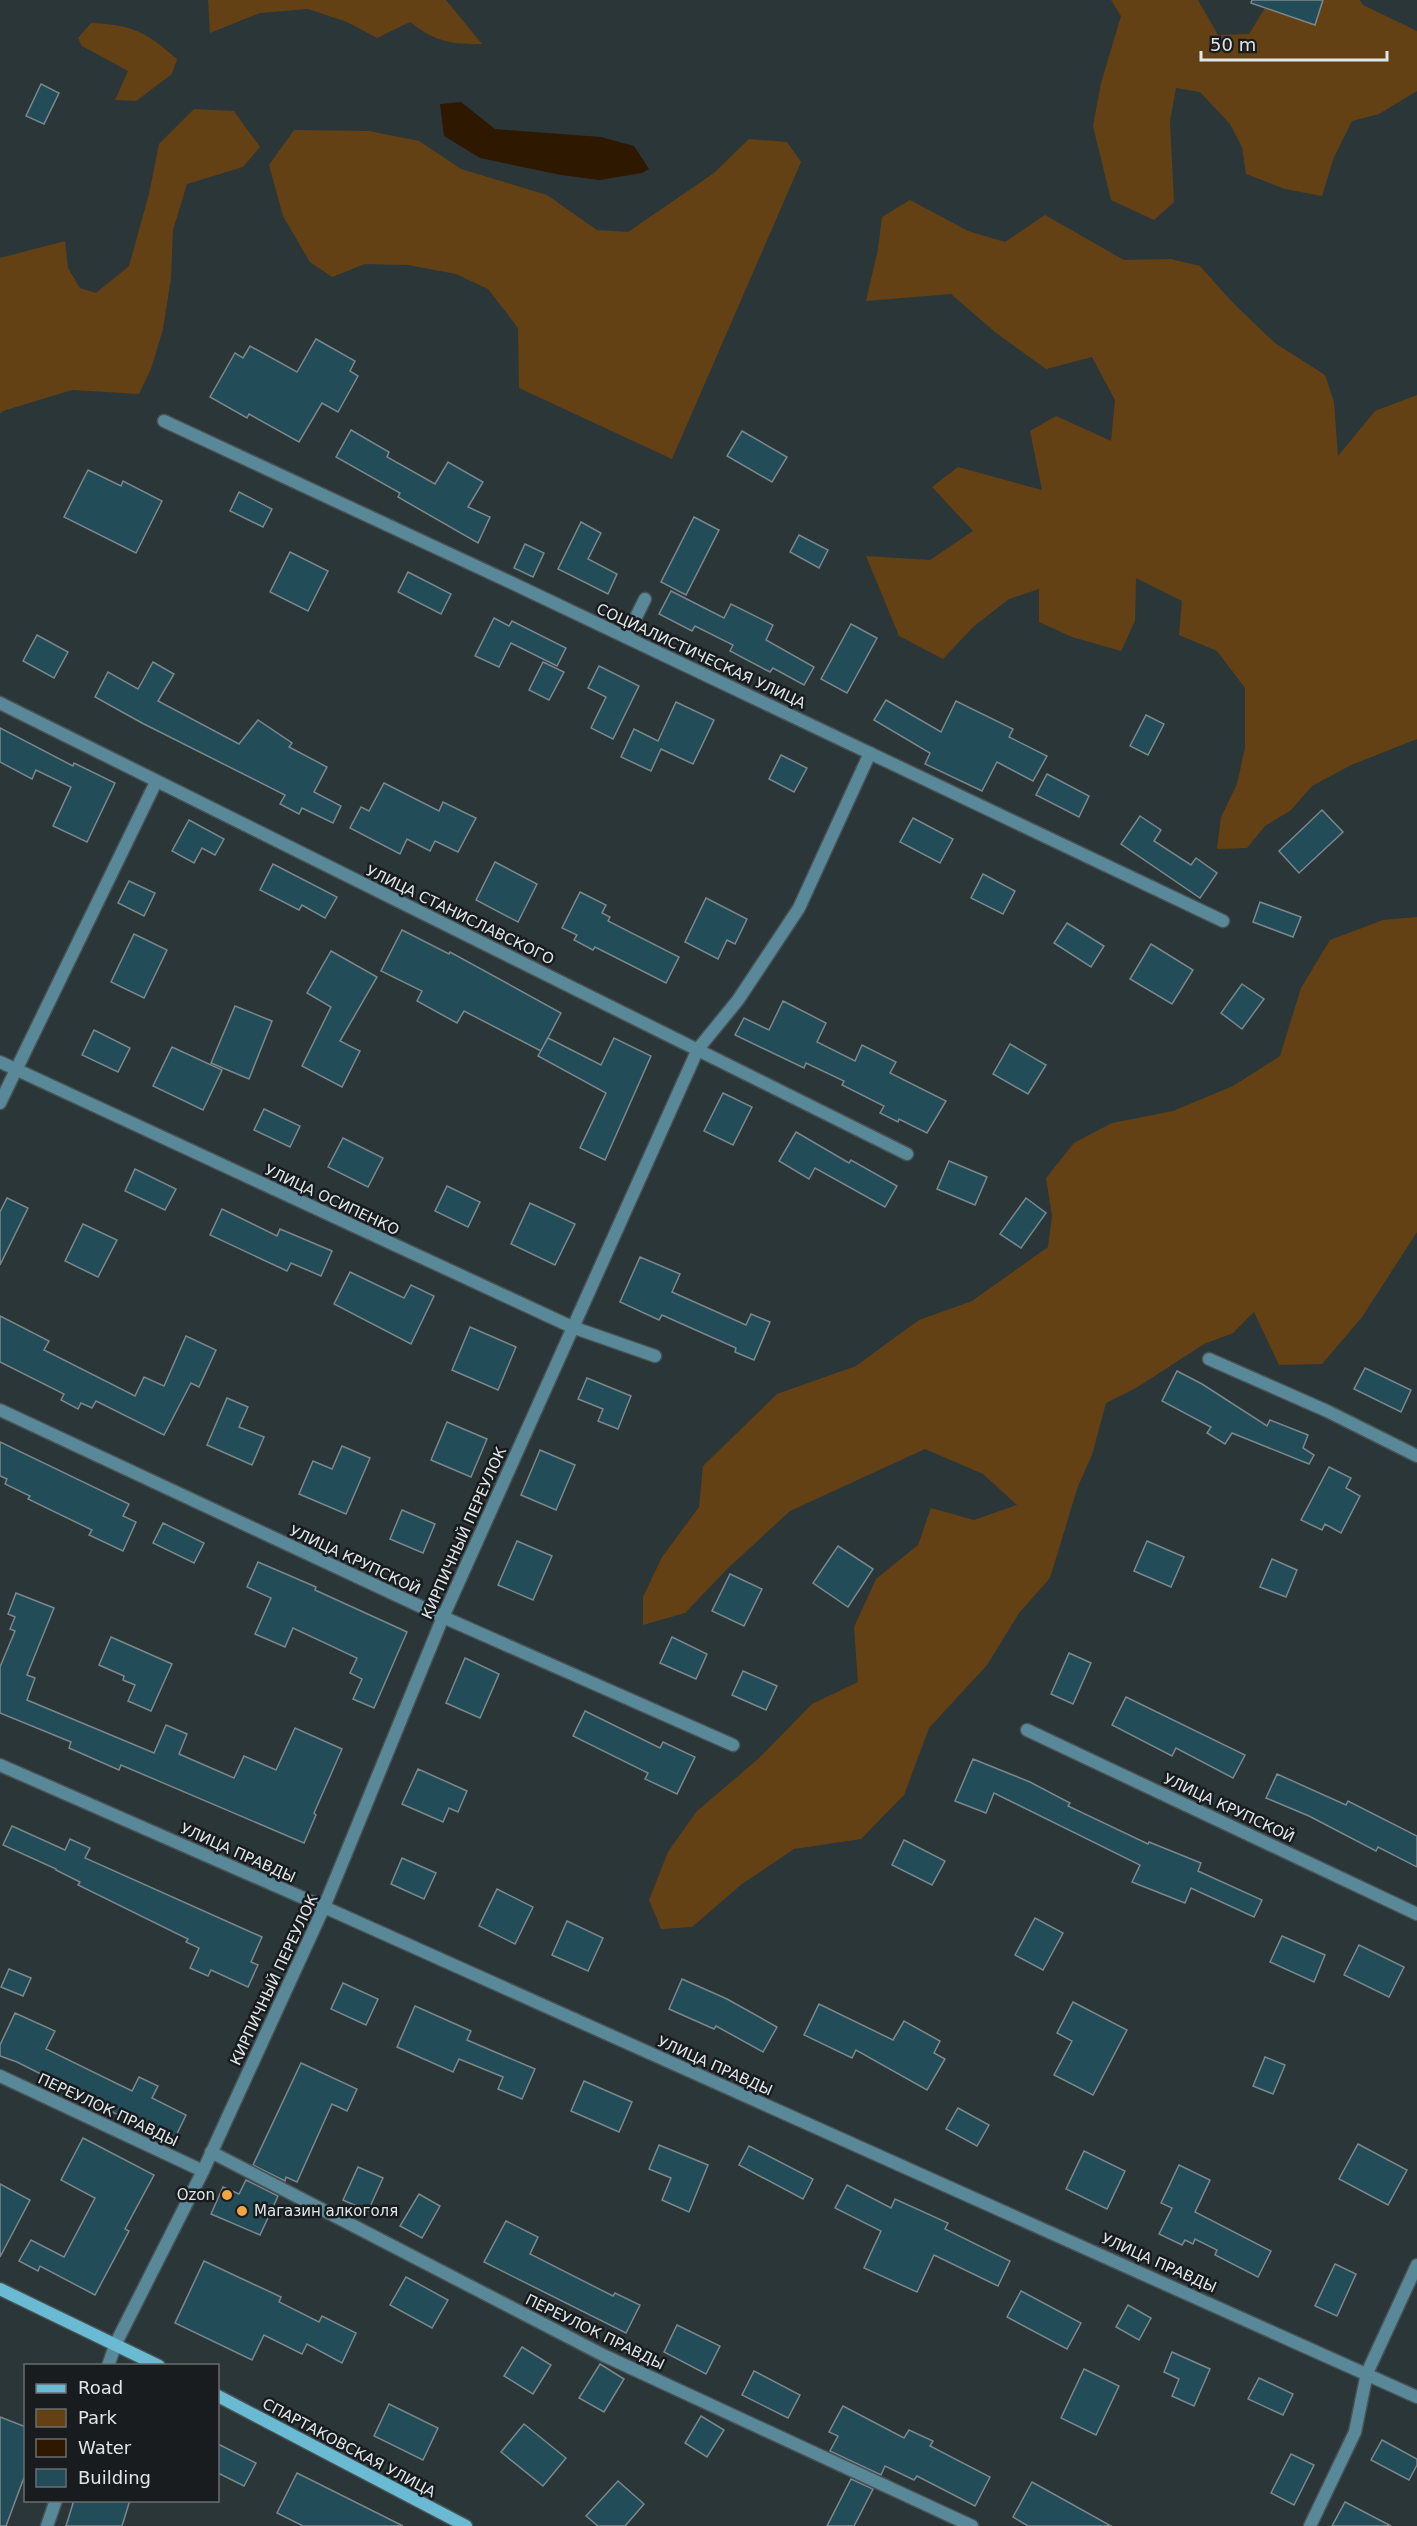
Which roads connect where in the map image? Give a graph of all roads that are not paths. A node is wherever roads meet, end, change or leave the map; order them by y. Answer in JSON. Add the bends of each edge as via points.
{"nodes":[{"id":1,"x":164,"y":421,"type":"dead end"},
{"id":2,"x":645,"y":599,"type":"dead end"},
{"id":3,"x":626,"y":638,"type":"junction"},
{"id":4,"x":0,"y":703,"type":"edge"},
{"id":5,"x":870,"y":753,"type":"junction"},
{"id":6,"x":156,"y":782,"type":"junction"},
{"id":7,"x":1223,"y":921,"type":"dead end"},
{"id":8,"x":699,"y":1049,"type":"junction"},
{"id":9,"x":0,"y":1062,"type":"edge"},
{"id":10,"x":16,"y":1070,"type":"junction"},
{"id":11,"x":0,"y":1103,"type":"edge"},
{"id":12,"x":908,"y":1154,"type":"dead end"},
{"id":13,"x":572,"y":1327,"type":"junction"},
{"id":14,"x":655,"y":1356,"type":"dead end"},
{"id":15,"x":1209,"y":1359,"type":"dead end"},
{"id":16,"x":0,"y":1410,"type":"edge"},
{"id":17,"x":1417,"y":1456,"type":"edge"},
{"id":18,"x":443,"y":1617,"type":"junction"},
{"id":19,"x":1028,"y":1730,"type":"dead end"},
{"id":20,"x":734,"y":1745,"type":"dead end"},
{"id":21,"x":0,"y":1765,"type":"edge"},
{"id":22,"x":324,"y":1908,"type":"junction"},
{"id":23,"x":1417,"y":1914,"type":"edge"},
{"id":24,"x":0,"y":2076,"type":"edge"},
{"id":25,"x":211,"y":2152,"type":"junction"},
{"id":26,"x":203,"y":2170,"type":"junction"},
{"id":27,"x":1417,"y":2265,"type":"edge"},
{"id":28,"x":0,"y":2289,"type":"edge"},
{"id":29,"x":116,"y":2343,"type":"junction"},
{"id":30,"x":109,"y":2364,"type":"edge"},
{"id":31,"x":155,"y":2364,"type":"edge"},
{"id":32,"x":1367,"y":2373,"type":"junction"},
{"id":33,"x":219,"y":2397,"type":"edge"},
{"id":34,"x":1417,"y":2397,"type":"edge"},
{"id":35,"x":55,"y":2502,"type":"edge"},
{"id":36,"x":46,"y":2526,"type":"edge"},
{"id":37,"x":466,"y":2526,"type":"edge"},
{"id":38,"x":972,"y":2526,"type":"edge"},
{"id":39,"x":1310,"y":2526,"type":"edge"}],
"edges":[{"from":1,"to":3,"type":"street","name":"СОЦИАЛИСТИЧЕСКАЯ УЛИЦА"},
{"from":2,"to":3,"type":"street"},
{"from":3,"to":5,"type":"street","name":"СОЦИАЛИСТИЧЕСКАЯ УЛИЦА"},
{"from":4,"to":6,"type":"street","name":"УЛИЦА СТАНИСЛАВСКОГО"},
{"from":5,"to":7,"type":"street","name":"СОЦИАЛИСТИЧЕСКАЯ УЛИЦА"},
{"from":5,"to":8,"type":"street","name":"КИРПИЧНЫЙ ПЕРЕУЛОК","via":[[799,908],[738,1000]]},
{"from":6,"to":8,"type":"street","name":"УЛИЦА СТАНИСЛАВСКОГО"},
{"from":6,"to":10,"type":"street"},
{"from":8,"to":12,"type":"street","name":"УЛИЦА СТАНИСЛАВСКОГО"},
{"from":8,"to":13,"type":"street","name":"КИРПИЧНЫЙ ПЕРЕУЛОК"},
{"from":9,"to":10,"type":"street","name":"УЛИЦА ОСИПЕНКО"},
{"from":10,"to":11,"type":"street"},
{"from":10,"to":13,"type":"street","name":"УЛИЦА ОСИПЕНКО"},
{"from":13,"to":14,"type":"street","name":"УЛИЦА ОСИПЕНКО"},
{"from":13,"to":18,"type":"street","name":"КИРПИЧНЫЙ ПЕРЕУЛОК"},
{"from":15,"to":17,"type":"street"},
{"from":16,"to":18,"type":"street","name":"УЛИЦА КРУПСКОЙ"},
{"from":18,"to":20,"type":"street","name":"УЛИЦА КРУПСКОЙ"},
{"from":18,"to":22,"type":"street","name":"КИРПИЧНЫЙ ПЕРЕУЛОК"},
{"from":19,"to":23,"type":"street","name":"УЛИЦА КРУПСКОЙ"},
{"from":21,"to":22,"type":"street","name":"УЛИЦА ПРАВДЫ"},
{"from":22,"to":25,"type":"street","name":"КИРПИЧНЫЙ ПЕРЕУЛОК"},
{"from":22,"to":32,"type":"street","name":"УЛИЦА ПРАВДЫ"},
{"from":24,"to":26,"type":"street","name":"ПЕРЕУЛОК ПРАВДЫ"},
{"from":25,"to":26,"type":"street","name":"КИРПИЧНЫЙ ПЕРЕУЛОК"},
{"from":25,"to":38,"type":"street","name":"ПЕРЕУЛОК ПРАВДЫ","via":[[604,2356]]},
{"from":26,"to":29,"type":"street","name":"КИРПИЧНЫЙ ПЕРЕУЛОК"},
{"from":27,"to":32,"type":"street"},
{"from":28,"to":29,"type":"street"},
{"from":29,"to":30,"type":"street","name":"КИРПИЧНЫЙ ПЕРЕУЛОК"},
{"from":29,"to":31,"type":"street"},
{"from":32,"to":34,"type":"street","name":"УЛИЦА ПРАВДЫ"},
{"from":32,"to":39,"type":"street","via":[[1355,2432]]},
{"from":33,"to":37,"type":"street","name":"СПАРТАКОВСКАЯ УЛИЦА"},
{"from":35,"to":36,"type":"street"}]}
